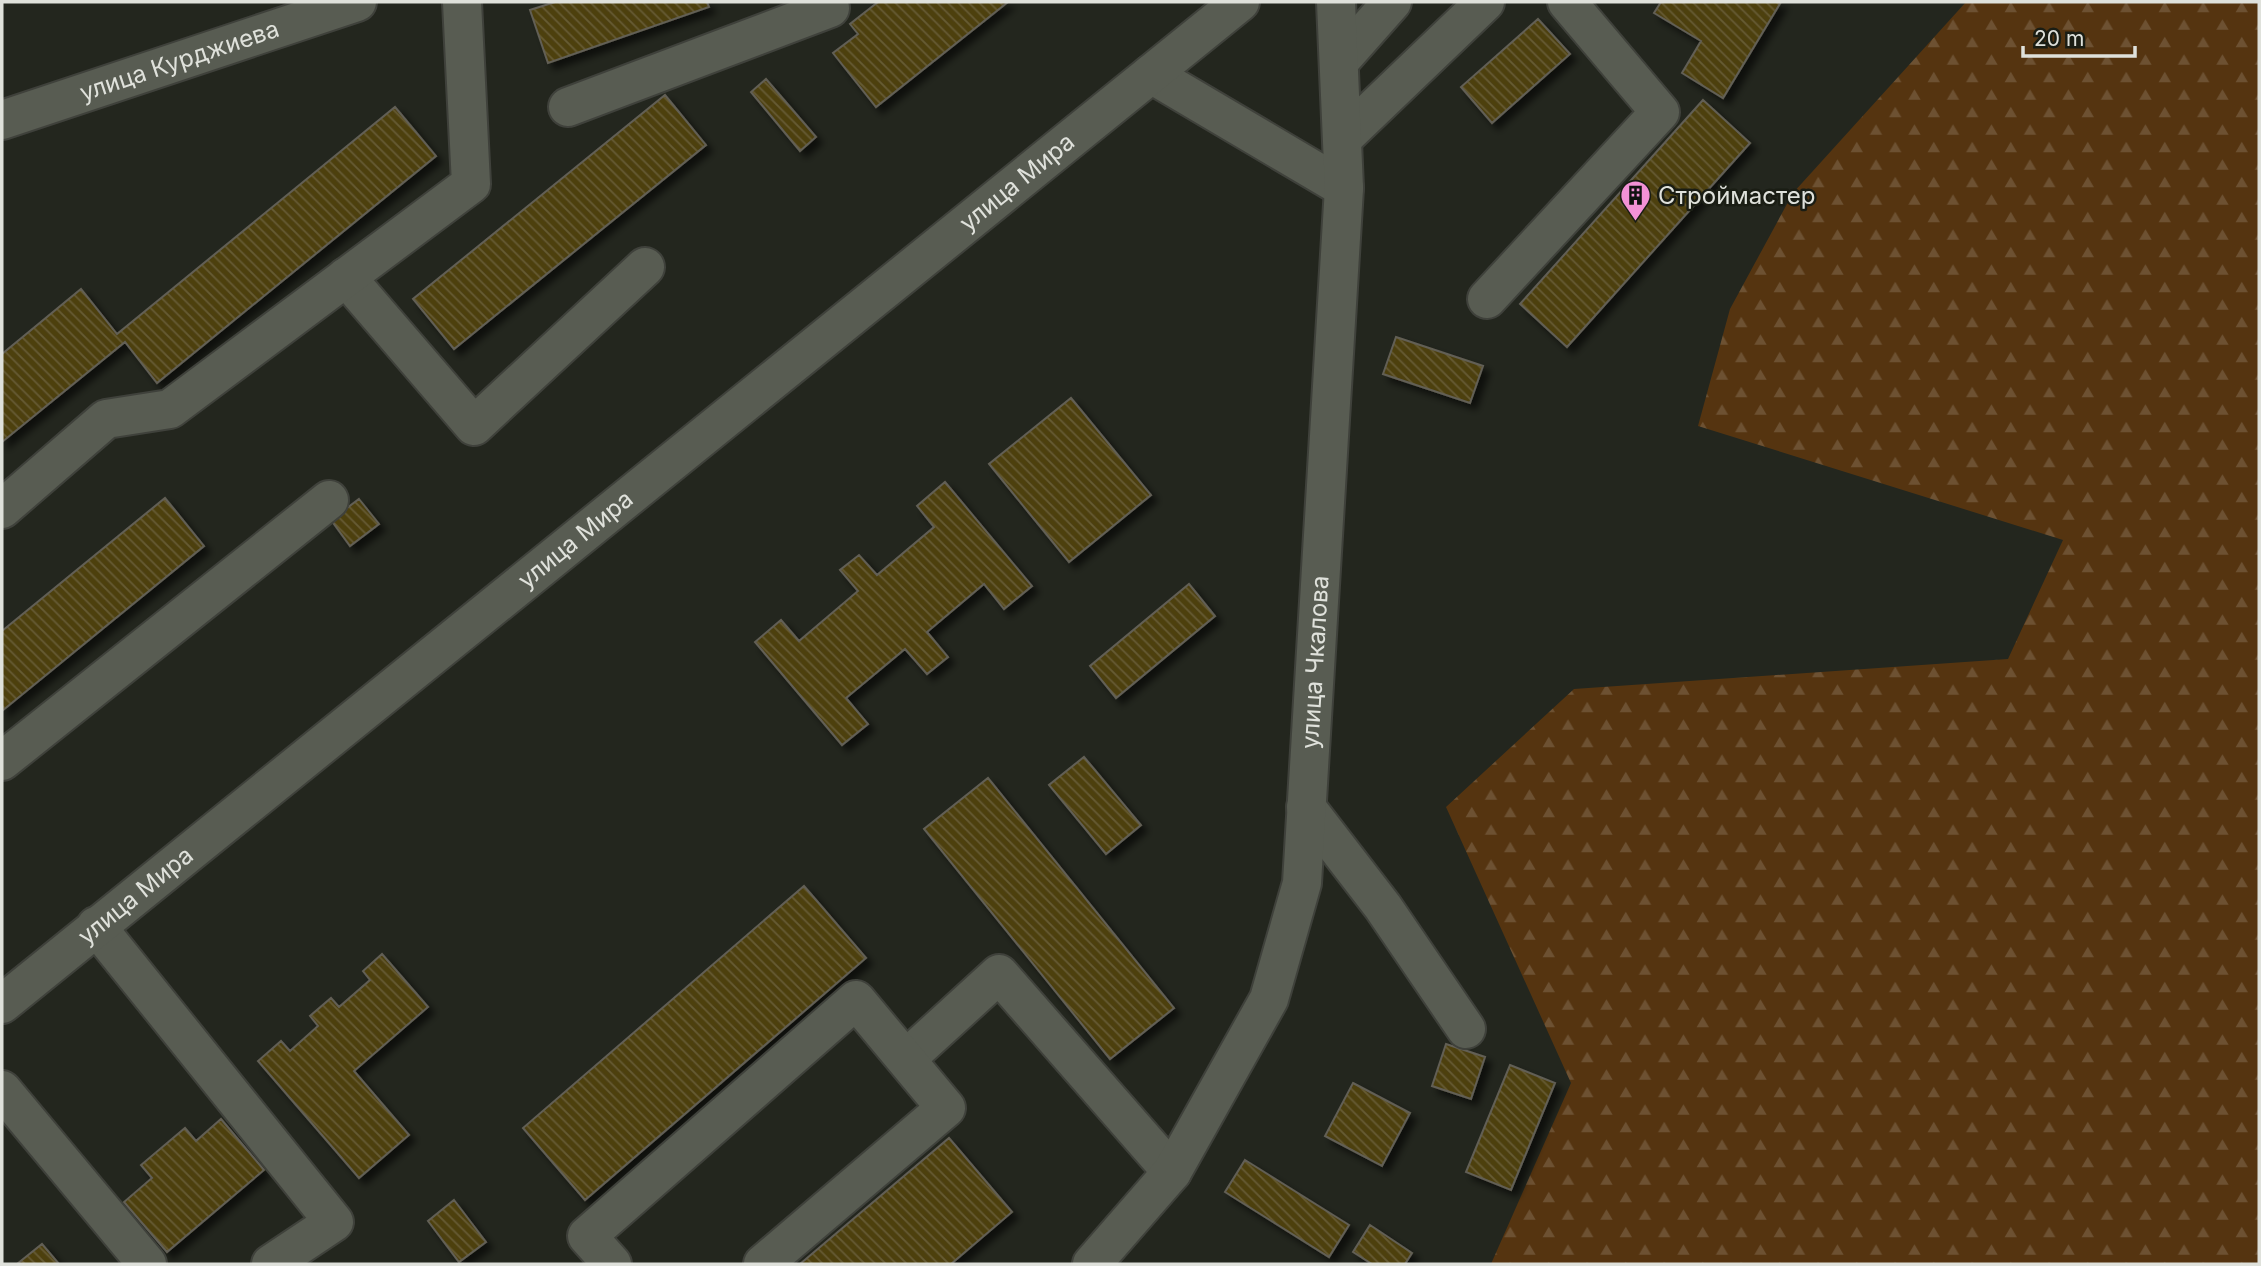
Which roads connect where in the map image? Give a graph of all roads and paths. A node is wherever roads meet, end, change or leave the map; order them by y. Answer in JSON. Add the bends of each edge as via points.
{"nodes":[{"id":1,"x":357,"y":2,"type":"edge"},
{"id":2,"x":462,"y":2,"type":"edge"},
{"id":3,"x":828,"y":2,"type":"edge"},
{"id":4,"x":1240,"y":2,"type":"edge"},
{"id":5,"x":1336,"y":2,"type":"edge"},
{"id":6,"x":1392,"y":2,"type":"edge"},
{"id":7,"x":1485,"y":2,"type":"edge"},
{"id":8,"x":1567,"y":2,"type":"edge"},
{"id":9,"x":1339,"y":62,"type":"junction"},
{"id":10,"x":1151,"y":74,"type":"junction"},
{"id":11,"x":568,"y":107,"type":"dead end"},
{"id":12,"x":2,"y":120,"type":"edge"},
{"id":13,"x":1342,"y":139,"type":"junction"},
{"id":14,"x":1344,"y":187,"type":"junction"},
{"id":15,"x":645,"y":267,"type":"dead end"},
{"id":16,"x":346,"y":277,"type":"junction"},
{"id":17,"x":1487,"y":299,"type":"dead end"},
{"id":18,"x":329,"y":500,"type":"dead end"},
{"id":19,"x":2,"y":509,"type":"edge"},
{"id":20,"x":2,"y":761,"type":"edge"},
{"id":21,"x":1306,"y":807,"type":"junction"},
{"id":22,"x":96,"y":926,"type":"junction"},
{"id":23,"x":2,"y":1004,"type":"edge"},
{"id":24,"x":1466,"y":1029,"type":"dead end"},
{"id":25,"x":906,"y":1059,"type":"junction"},
{"id":26,"x":2,"y":1090,"type":"edge"},
{"id":27,"x":1172,"y":1172,"type":"junction"},
{"id":28,"x":147,"y":1264,"type":"edge"},
{"id":29,"x":271,"y":1264,"type":"edge"},
{"id":30,"x":612,"y":1264,"type":"edge"},
{"id":31,"x":763,"y":1264,"type":"edge"},
{"id":32,"x":1092,"y":1264,"type":"edge"}],
"edges":[{"from":1,"to":12,"type":"street","name":"улица Курджиева"},
{"from":2,"to":16,"type":"street","via":[[471,184]]},
{"from":3,"to":11,"type":"street","via":[[830,8]]},
{"from":4,"to":10,"type":"street","name":"улица Мира"},
{"from":5,"to":9,"type":"street","name":"улица Чкалова"},
{"from":6,"to":9,"type":"street"},
{"from":7,"to":13,"type":"street"},
{"from":8,"to":17,"type":"street","via":[[1660,112]]},
{"from":9,"to":13,"type":"street","name":"улица Чкалова"},
{"from":10,"to":14,"type":"street"},
{"from":10,"to":22,"type":"street","name":"улица Мира"},
{"from":13,"to":14,"type":"street","name":"улица Чкалова"},
{"from":14,"to":21,"type":"street","name":"улица Чкалова"},
{"from":15,"to":16,"type":"street","via":[[474,426]]},
{"from":16,"to":19,"type":"street","via":[[170,409],[106,419]]},
{"from":18,"to":20,"type":"street"},
{"from":21,"to":24,"type":"street","via":[[1383,907]]},
{"from":21,"to":27,"type":"street","name":"улица Чкалова","via":[[1302,883],[1269,999]]},
{"from":22,"to":23,"type":"street","name":"улица Мира"},
{"from":22,"to":29,"type":"street","via":[[334,1222]]},
{"from":25,"to":27,"type":"street","via":[[999,974]]},
{"from":25,"to":30,"type":"street","via":[[856,1000],[587,1236]]},
{"from":25,"to":31,"type":"street","via":[[946,1108]]},
{"from":26,"to":28,"type":"street"},
{"from":27,"to":32,"type":"street","name":"улица Чкалова"}]}
